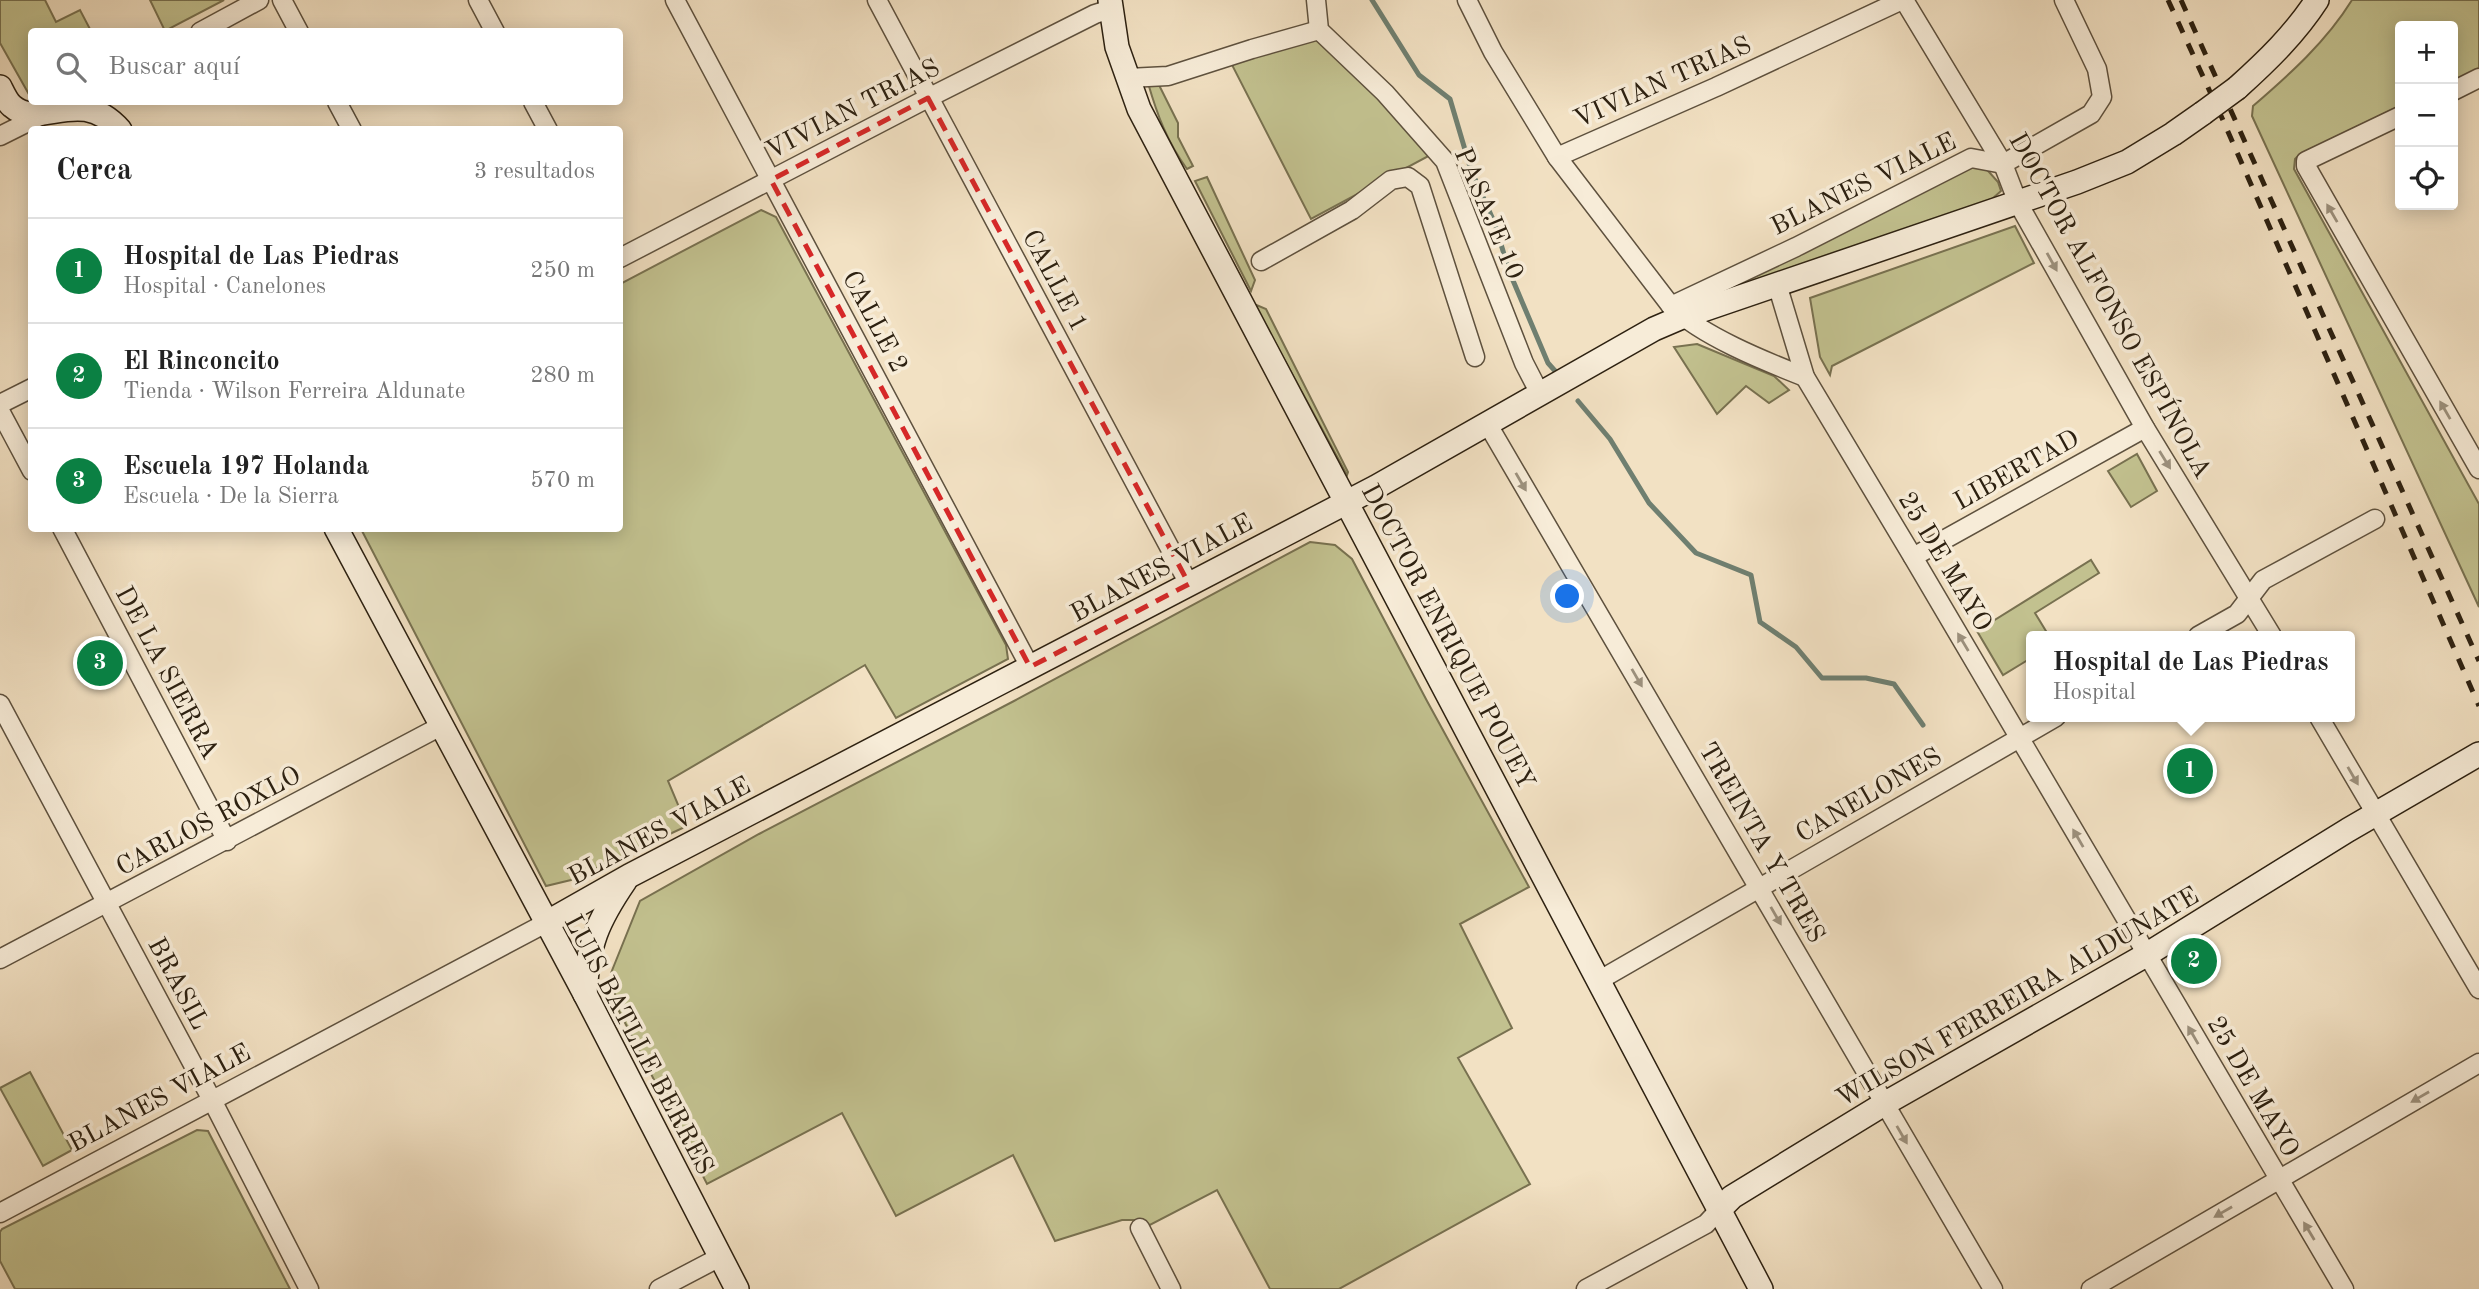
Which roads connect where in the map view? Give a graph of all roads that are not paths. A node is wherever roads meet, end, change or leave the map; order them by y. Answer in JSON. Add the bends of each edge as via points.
{"nodes":[{"id":1,"x":259,"y":0,"type":"edge"},
{"id":2,"x":282,"y":0,"type":"edge"},
{"id":3,"x":478,"y":0,"type":"edge"},
{"id":4,"x":675,"y":0,"type":"edge"},
{"id":5,"x":877,"y":0,"type":"edge"},
{"id":6,"x":1316,"y":0,"type":"edge"},
{"id":7,"x":1467,"y":0,"type":"edge"},
{"id":8,"x":1903,"y":0,"type":"edge"},
{"id":9,"x":2064,"y":0,"type":"edge"},
{"id":10,"x":2317,"y":0,"type":"edge"},
{"id":11,"x":1101,"y":6,"type":"edge"},
{"id":12,"x":207,"y":28,"type":"edge"},
{"id":13,"x":297,"y":28,"type":"edge"},
{"id":14,"x":493,"y":28,"type":"edge"},
{"id":15,"x":1319,"y":30,"type":"junction"},
{"id":16,"x":1128,"y":78,"type":"junction"},
{"id":17,"x":2479,"y":79,"type":"edge"},
{"id":18,"x":0,"y":88,"type":"edge"},
{"id":19,"x":2458,"y":89,"type":"edge"},
{"id":20,"x":928,"y":97,"type":"junction"},
{"id":21,"x":339,"y":105,"type":"edge"},
{"id":22,"x":535,"y":105,"type":"edge"},
{"id":23,"x":59,"y":107,"type":"edge"},
{"id":24,"x":2395,"y":118,"type":"edge"},
{"id":25,"x":116,"y":126,"type":"edge"},
{"id":26,"x":350,"y":126,"type":"edge"},
{"id":27,"x":546,"y":126,"type":"edge"},
{"id":28,"x":0,"y":136,"type":"edge"},
{"id":29,"x":1557,"y":157,"type":"junction"},
{"id":30,"x":2003,"y":164,"type":"junction"},
{"id":31,"x":771,"y":180,"type":"junction"},
{"id":32,"x":2018,"y":203,"type":"junction"},
{"id":33,"x":623,"y":256,"type":"edge"},
{"id":34,"x":1261,"y":261,"type":"dead end"},
{"id":35,"x":1777,"y":284,"type":"junction"},
{"id":36,"x":1676,"y":312,"type":"junction"},
{"id":37,"x":1475,"y":357,"type":"dead end"},
{"id":38,"x":1524,"y":363,"type":"junction"},
{"id":39,"x":1804,"y":377,"type":"junction"},
{"id":40,"x":28,"y":390,"type":"edge"},
{"id":41,"x":1540,"y":394,"type":"junction"},
{"id":42,"x":0,"y":404,"type":"edge"},
{"id":43,"x":0,"y":411,"type":"edge"},
{"id":44,"x":1487,"y":423,"type":"junction"},
{"id":45,"x":2145,"y":428,"type":"junction"},
{"id":46,"x":28,"y":464,"type":"edge"},
{"id":47,"x":2479,"y":468,"type":"edge"},
{"id":48,"x":1347,"y":502,"type":"junction"},
{"id":49,"x":2375,"y":519,"type":"dead end"},
{"id":50,"x":64,"y":532,"type":"edge"},
{"id":51,"x":338,"y":532,"type":"edge"},
{"id":52,"x":1913,"y":557,"type":"junction"},
{"id":53,"x":1189,"y":584,"type":"junction"},
{"id":54,"x":2250,"y":598,"type":"junction"},
{"id":55,"x":2207,"y":631,"type":"edge"},
{"id":56,"x":2269,"y":631,"type":"edge"},
{"id":57,"x":1030,"y":667,"type":"junction"},
{"id":58,"x":0,"y":704,"type":"edge"},
{"id":59,"x":2047,"y":722,"type":"edge"},
{"id":60,"x":2322,"y":722,"type":"edge"},
{"id":61,"x":440,"y":726,"type":"junction"},
{"id":62,"x":2020,"y":737,"type":"junction"},
{"id":63,"x":2479,"y":754,"type":"edge"},
{"id":64,"x":2376,"y":815,"type":"junction"},
{"id":65,"x":227,"y":841,"type":"junction"},
{"id":66,"x":629,"y":876,"type":"junction"},
{"id":67,"x":1759,"y":887,"type":"junction"},
{"id":68,"x":107,"y":904,"type":"junction"},
{"id":69,"x":546,"y":923,"type":"junction"},
{"id":70,"x":2147,"y":955,"type":"junction"},
{"id":71,"x":0,"y":959,"type":"edge"},
{"id":72,"x":1598,"y":981,"type":"junction"},
{"id":73,"x":2479,"y":989,"type":"edge"},
{"id":74,"x":585,"y":994,"type":"junction"},
{"id":75,"x":2479,"y":1063,"type":"edge"},
{"id":76,"x":212,"y":1100,"type":"junction"},
{"id":77,"x":1884,"y":1104,"type":"junction"},
{"id":78,"x":2278,"y":1180,"type":"junction"},
{"id":79,"x":1719,"y":1210,"type":"junction"},
{"id":80,"x":0,"y":1213,"type":"edge"},
{"id":81,"x":1140,"y":1228,"type":"dead end"},
{"id":82,"x":720,"y":1257,"type":"junction"},
{"id":83,"x":309,"y":1289,"type":"edge"},
{"id":84,"x":659,"y":1289,"type":"edge"},
{"id":85,"x":737,"y":1289,"type":"edge"},
{"id":86,"x":1171,"y":1289,"type":"edge"},
{"id":87,"x":1586,"y":1289,"type":"edge"},
{"id":88,"x":1761,"y":1289,"type":"edge"},
{"id":89,"x":1993,"y":1289,"type":"edge"},
{"id":90,"x":2091,"y":1289,"type":"edge"},
{"id":91,"x":2344,"y":1289,"type":"edge"}],
"edges":[{"from":1,"to":12,"type":"street"},
{"from":2,"to":13,"type":"street"},
{"from":3,"to":14,"type":"street"},
{"from":4,"to":31,"type":"street","name":"CALLE 2"},
{"from":5,"to":20,"type":"street","name":"CALLE 1"},
{"from":6,"to":15,"type":"street"},
{"from":7,"to":29,"type":"street"},
{"from":8,"to":29,"type":"street","name":"VIVIAN TRIAS"},
{"from":8,"to":30,"type":"street","name":"DOCTOR ALFONSO ESPÍNOLA"},
{"from":9,"to":30,"type":"street","via":[[2097,69],[2102,97],[2091,114]]},
{"from":10,"to":32,"type":"street","name":"BLANES VIALE","bridge":true,"via":[[2264,64],[2173,134],[2127,162]]},
{"from":11,"to":16,"type":"street","name":"DOCTOR ENRIQUE POUEY"},
{"from":11,"to":20,"type":"street","name":"VIVIAN TRIAS"},
{"from":15,"to":16,"type":"street","via":[[1168,76]]},
{"from":15,"to":38,"type":"street","name":"PASAJE 10","via":[[1385,93],[1446,161]]},
{"from":16,"to":48,"type":"street","name":"DOCTOR ENRIQUE POUEY","via":[[1154,139]]},
{"from":17,"to":19,"type":"street"},
{"from":18,"to":23,"type":"street","via":[[11,106],[21,111],[32,114]]},
{"from":20,"to":31,"type":"street","name":"VIVIAN TRIAS"},
{"from":20,"to":53,"type":"street","name":"CALLE 1"},
{"from":21,"to":26,"type":"street"},
{"from":22,"to":27,"type":"street"},
{"from":23,"to":25,"type":"street","via":[[101,112]]},
{"from":23,"to":28,"type":"street"},
{"from":47,"to":24,"type":"street","one_way":true,"via":[[2308,171],[2306,161]]},
{"from":29,"to":36,"type":"street"},
{"from":30,"to":32,"type":"street","name":"DOCTOR ALFONSO ESPÍNOLA"},
{"from":30,"to":36,"type":"street","name":"BLANES VIALE","via":[[1971,158]]},
{"from":31,"to":33,"type":"street","name":"VIVIAN TRIAS"},
{"from":31,"to":57,"type":"street","name":"CALLE 2"},
{"from":32,"to":35,"type":"street","name":"BLANES VIALE"},
{"from":32,"to":45,"type":"street","name":"DOCTOR ALFONSO ESPÍNOLA","one_way":true},
{"from":34,"to":37,"type":"street","via":[[1352,210],[1391,180],[1408,177],[1420,186]]},
{"from":35,"to":36,"type":"street","name":"BLANES VIALE"},
{"from":35,"to":39,"type":"street","name":"25 DE MAYO"},
{"from":36,"to":39,"type":"street","via":[[1768,363]]},
{"from":36,"to":41,"type":"street","name":"BLANES VIALE"},
{"from":38,"to":41,"type":"street","name":"PASAJE 10"},
{"from":38,"to":41,"type":"street","name":"PASAJE 10"},
{"from":39,"to":52,"type":"street","name":"25 DE MAYO"},
{"from":40,"to":42,"type":"street"},
{"from":41,"to":44,"type":"street","name":"BLANES VIALE"},
{"from":43,"to":46,"type":"street"},
{"from":44,"to":48,"type":"street","name":"BLANES VIALE"},
{"from":44,"to":67,"type":"street","name":"TREINTA Y TRES","one_way":true},
{"from":45,"to":52,"type":"street","name":"LIBERTAD"},
{"from":45,"to":54,"type":"street","name":"DOCTOR ALFONSO ESPÍNOLA","one_way":true},
{"from":48,"to":53,"type":"street","name":"BLANES VIALE"},
{"from":48,"to":72,"type":"street","name":"DOCTOR ENRIQUE POUEY"},
{"from":49,"to":54,"type":"street","via":[[2263,580]]},
{"from":50,"to":65,"type":"street","name":"DE LA SIERRA"},
{"from":51,"to":61,"type":"street","name":"LUIS BATLLE BERRES"},
{"from":62,"to":52,"type":"street","name":"25 DE MAYO","one_way":true},
{"from":53,"to":57,"type":"street","name":"BLANES VIALE"},
{"from":54,"to":55,"type":"street","via":[[2237,614]]},
{"from":54,"to":56,"type":"street","name":"DOCTOR ALFONSO ESPÍNOLA"},
{"from":57,"to":66,"type":"street","name":"BLANES VIALE"},
{"from":58,"to":68,"type":"street","name":"BRASIL"},
{"from":59,"to":62,"type":"street","name":"CANELONES"},
{"from":60,"to":64,"type":"street","one_way":true},
{"from":61,"to":65,"type":"street","name":"CARLOS ROXLO"},
{"from":61,"to":69,"type":"street","name":"LUIS BATLLE BERRES"},
{"from":62,"to":67,"type":"street","name":"CANELONES"},
{"from":70,"to":62,"type":"street","name":"25 DE MAYO","one_way":true},
{"from":63,"to":64,"type":"street","name":"WILSON FERREIRA ALDUNATE"},
{"from":64,"to":70,"type":"street","name":"WILSON FERREIRA ALDUNATE"},
{"from":64,"to":73,"type":"street"},
{"from":65,"to":68,"type":"street","name":"CARLOS ROXLO"},
{"from":66,"to":69,"type":"street","name":"BLANES VIALE"},
{"from":66,"to":74,"type":"street","via":[[606,909],[590,947]]},
{"from":67,"to":72,"type":"street","name":"CANELONES"},
{"from":67,"to":77,"type":"street","name":"TREINTA Y TRES","one_way":true},
{"from":68,"to":71,"type":"street","name":"CARLOS ROXLO"},
{"from":68,"to":76,"type":"street","name":"BRASIL"},
{"from":69,"to":74,"type":"street","name":"LUIS BATLLE BERRES"},
{"from":69,"to":76,"type":"street","name":"BLANES VIALE"},
{"from":70,"to":77,"type":"street","name":"WILSON FERREIRA ALDUNATE"},
{"from":78,"to":70,"type":"street","name":"25 DE MAYO","one_way":true},
{"from":72,"to":79,"type":"street","name":"DOCTOR ENRIQUE POUEY"},
{"from":74,"to":82,"type":"street","name":"LUIS BATLLE BERRES"},
{"from":75,"to":78,"type":"street","one_way":true},
{"from":76,"to":80,"type":"street","name":"BLANES VIALE"},
{"from":76,"to":83,"type":"street","name":"BRASIL"},
{"from":77,"to":79,"type":"street","name":"WILSON FERREIRA ALDUNATE","via":[[1732,1197]]},
{"from":77,"to":89,"type":"street","name":"TREINTA Y TRES","one_way":true},
{"from":78,"to":90,"type":"street","one_way":true},
{"from":91,"to":78,"type":"street","name":"25 DE MAYO","one_way":true},
{"from":79,"to":87,"type":"street","name":"WILSON FERREIRA ALDUNATE","via":[[1706,1224]]},
{"from":79,"to":88,"type":"street","name":"DOCTOR ENRIQUE POUEY"},
{"from":81,"to":86,"type":"street"},
{"from":82,"to":84,"type":"street"},
{"from":82,"to":85,"type":"street","name":"LUIS BATLLE BERRES"}]}
